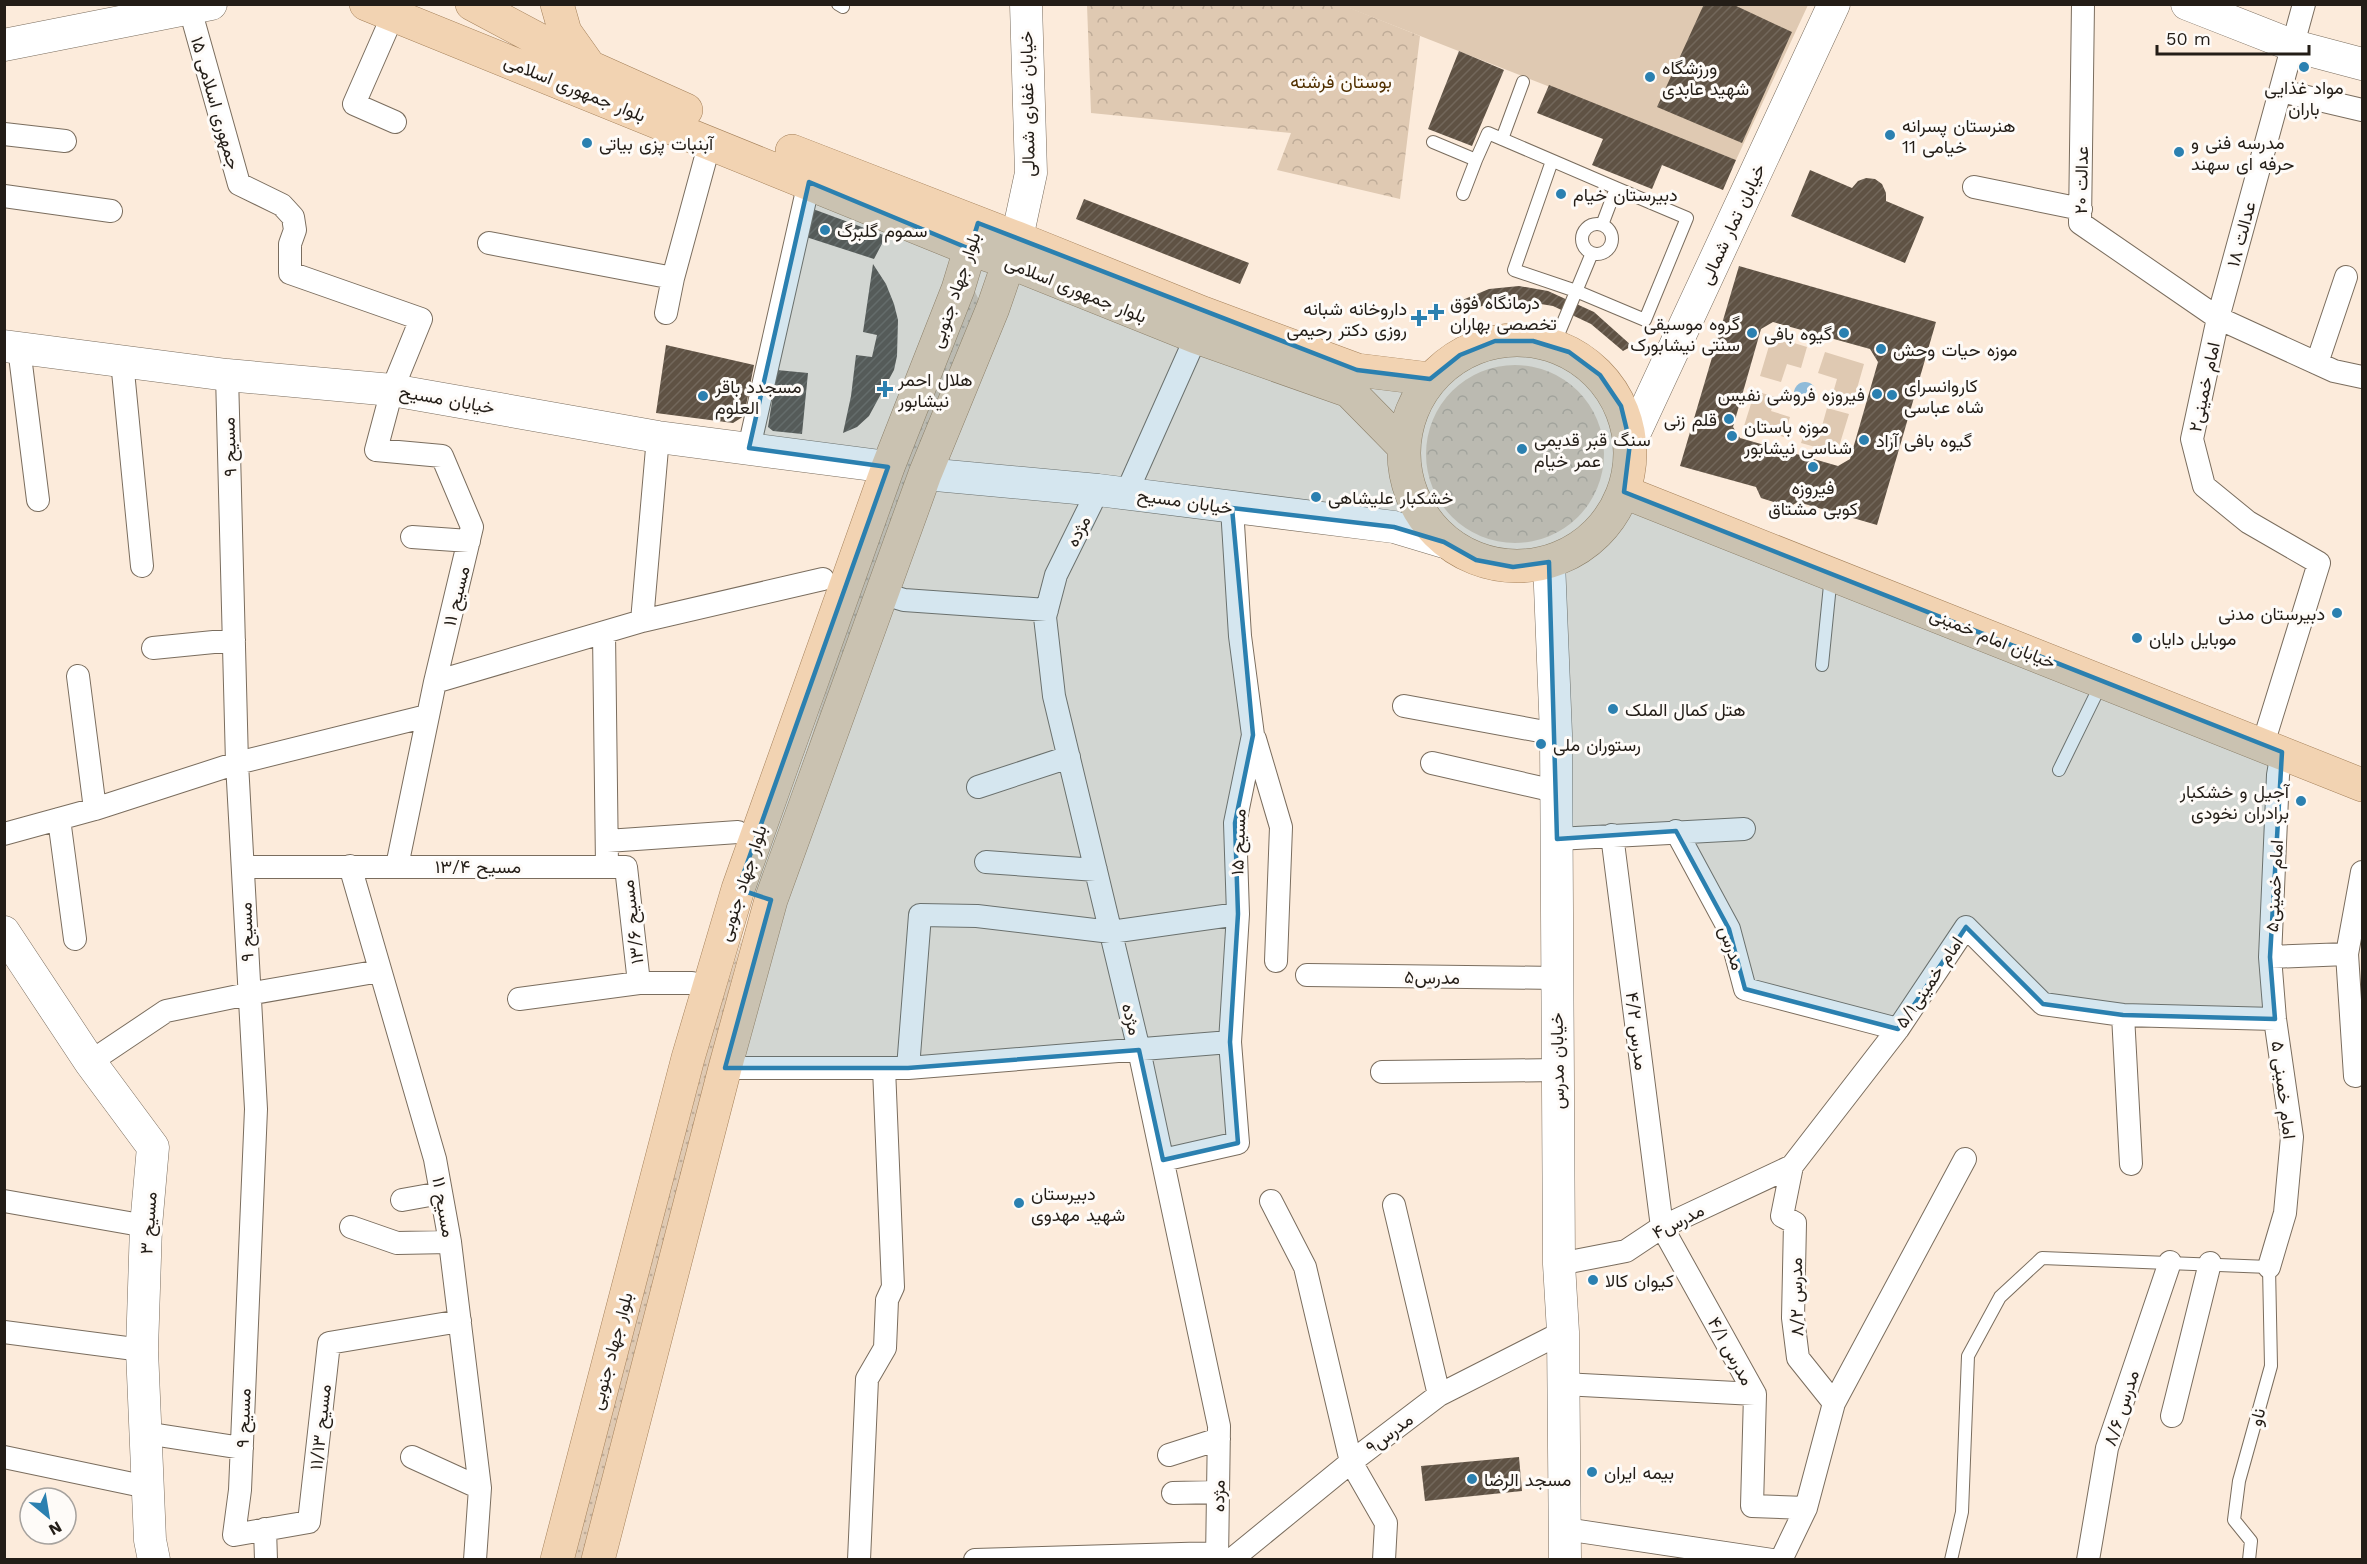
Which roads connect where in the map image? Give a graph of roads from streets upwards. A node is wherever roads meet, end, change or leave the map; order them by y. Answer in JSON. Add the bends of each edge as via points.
{"nodes":[{"id":1,"x":70,"y":4,"type":"edge"},
{"id":2,"x":472,"y":4,"type":"edge"},
{"id":3,"x":557,"y":4,"type":"edge"},
{"id":4,"x":1026,"y":4,"type":"edge"},
{"id":5,"x":1834,"y":4,"type":"edge"},
{"id":6,"x":2083,"y":4,"type":"edge"},
{"id":7,"x":2187,"y":4,"type":"edge"},
{"id":8,"x":2304,"y":4,"type":"edge"},
{"id":9,"x":200,"y":7,"type":"edge"},
{"id":10,"x":380,"y":10,"type":"edge"},
{"id":11,"x":51,"y":36,"type":"junction"},
{"id":12,"x":4,"y":45,"type":"edge"},
{"id":13,"x":2294,"y":46,"type":"junction"},
{"id":14,"x":2362,"y":63,"type":"edge"},
{"id":15,"x":590,"y":67,"type":"junction"},
{"id":16,"x":2281,"y":91,"type":"junction"},
{"id":17,"x":2362,"y":110,"type":"edge"},
{"id":18,"x":395,"y":122,"type":"dead end"},
{"id":19,"x":4,"y":134,"type":"edge"},
{"id":20,"x":64,"y":141,"type":"dead end"},
{"id":21,"x":710,"y":142,"type":"junction"},
{"id":22,"x":809,"y":182,"type":"junction"},
{"id":23,"x":1974,"y":187,"type":"dead end"},
{"id":24,"x":4,"y":196,"type":"edge"},
{"id":25,"x":2081,"y":209,"type":"junction"},
{"id":26,"x":111,"y":212,"type":"dead end"},
{"id":27,"x":974,"y":236,"type":"junction"},
{"id":28,"x":489,"y":243,"type":"dead end"},
{"id":29,"x":1013,"y":250,"type":"junction"},
{"id":30,"x":2346,"y":277,"type":"dead end"},
{"id":31,"x":673,"y":278,"type":"junction"},
{"id":32,"x":958,"y":289,"type":"junction"},
{"id":33,"x":993,"y":308,"type":"junction"},
{"id":34,"x":666,"y":313,"type":"dead end"},
{"id":35,"x":2218,"y":318,"type":"junction"},
{"id":36,"x":1196,"y":337,"type":"junction"},
{"id":37,"x":12,"y":347,"type":"edge"},
{"id":38,"x":122,"y":361,"type":"junction"},
{"id":39,"x":2317,"y":363,"type":"junction"},
{"id":40,"x":227,"y":375,"type":"junction"},
{"id":41,"x":2362,"y":377,"type":"edge"},
{"id":42,"x":1430,"y":379,"type":"junction"},
{"id":43,"x":392,"y":390,"type":"junction"},
{"id":44,"x":658,"y":437,"type":"junction"},
{"id":45,"x":1630,"y":443,"type":"junction"},
{"id":46,"x":1403,"y":446,"type":"junction"},
{"id":47,"x":748,"y":448,"type":"junction"},
{"id":48,"x":888,"y":467,"type":"junction"},
{"id":49,"x":924,"y":474,"type":"junction"},
{"id":50,"x":1112,"y":492,"type":"junction"},
{"id":51,"x":1624,"y":492,"type":"junction"},
{"id":52,"x":38,"y":500,"type":"dead end"},
{"id":53,"x":1232,"y":508,"type":"junction"},
{"id":54,"x":412,"y":537,"type":"dead end"},
{"id":55,"x":469,"y":541,"type":"junction"},
{"id":56,"x":1444,"y":542,"type":"junction"},
{"id":57,"x":1550,"y":562,"type":"junction"},
{"id":58,"x":142,"y":566,"type":"dead end"},
{"id":59,"x":823,"y":579,"type":"dead end"},
{"id":60,"x":881,"y":594,"type":"junction"},
{"id":61,"x":1047,"y":610,"type":"junction"},
{"id":62,"x":642,"y":621,"type":"junction"},
{"id":63,"x":604,"y":633,"type":"junction"},
{"id":64,"x":234,"y":640,"type":"junction"},
{"id":65,"x":153,"y":648,"type":"dead end"},
{"id":66,"x":78,"y":676,"type":"dead end"},
{"id":67,"x":435,"y":682,"type":"junction"},
{"id":68,"x":1404,"y":706,"type":"dead end"},
{"id":69,"x":428,"y":716,"type":"junction"},
{"id":70,"x":1556,"y":734,"type":"junction"},
{"id":71,"x":1253,"y":735,"type":"junction"},
{"id":72,"x":2272,"y":748,"type":"junction"},
{"id":73,"x":1069,"y":757,"type":"junction"},
{"id":74,"x":237,"y":763,"type":"junction"},
{"id":75,"x":1432,"y":763,"type":"dead end"},
{"id":76,"x":2362,"y":785,"type":"edge"},
{"id":77,"x":978,"y":787,"type":"dead end"},
{"id":78,"x":1555,"y":791,"type":"junction"},
{"id":79,"x":95,"y":809,"type":"junction"},
{"id":80,"x":59,"y":819,"type":"junction"},
{"id":81,"x":1744,"y":829,"type":"dead end"},
{"id":82,"x":1676,"y":831,"type":"junction"},
{"id":83,"x":738,"y":832,"type":"dead end"},
{"id":84,"x":4,"y":834,"type":"edge"},
{"id":85,"x":1612,"y":835,"type":"junction"},
{"id":86,"x":1557,"y":839,"type":"junction"},
{"id":87,"x":607,"y":841,"type":"junction"},
{"id":88,"x":986,"y":862,"type":"dead end"},
{"id":89,"x":350,"y":866,"type":"junction"},
{"id":90,"x":397,"y":866,"type":"junction"},
{"id":91,"x":607,"y":866,"type":"junction"},
{"id":92,"x":244,"y":867,"type":"junction"},
{"id":93,"x":1096,"y":870,"type":"junction"},
{"id":94,"x":2362,"y":872,"type":"edge"},
{"id":95,"x":738,"y":889,"type":"junction"},
{"id":96,"x":771,"y":900,"type":"junction"},
{"id":97,"x":1238,"y":914,"type":"junction"},
{"id":98,"x":4,"y":932,"type":"edge"},
{"id":99,"x":1111,"y":932,"type":"junction"},
{"id":100,"x":75,"y":939,"type":"dead end"},
{"id":101,"x":2347,"y":954,"type":"junction"},
{"id":102,"x":2270,"y":957,"type":"junction"},
{"id":103,"x":1276,"y":961,"type":"dead end"},
{"id":104,"x":380,"y":971,"type":"junction"},
{"id":105,"x":1307,"y":975,"type":"dead end"},
{"id":106,"x":1557,"y":978,"type":"junction"},
{"id":107,"x":639,"y":983,"type":"junction"},
{"id":108,"x":692,"y":983,"type":"dead end"},
{"id":109,"x":248,"y":994,"type":"junction"},
{"id":110,"x":519,"y":999,"type":"dead end"},
{"id":111,"x":2123,"y":1015,"type":"junction"},
{"id":112,"x":2275,"y":1019,"type":"junction"},
{"id":113,"x":1898,"y":1029,"type":"junction"},
{"id":114,"x":1230,"y":1042,"type":"junction"},
{"id":115,"x":1139,"y":1050,"type":"junction"},
{"id":116,"x":90,"y":1062,"type":"junction"},
{"id":117,"x":725,"y":1068,"type":"junction"},
{"id":118,"x":885,"y":1068,"type":"junction"},
{"id":119,"x":908,"y":1068,"type":"junction"},
{"id":120,"x":1558,"y":1070,"type":"junction"},
{"id":121,"x":1382,"y":1072,"type":"dead end"},
{"id":122,"x":2355,"y":1076,"type":"dead end"},
{"id":123,"x":1965,"y":1159,"type":"dead end"},
{"id":124,"x":1162,"y":1160,"type":"junction"},
{"id":125,"x":2131,"y":1164,"type":"dead end"},
{"id":126,"x":1792,"y":1166,"type":"junction"},
{"id":127,"x":441,"y":1193,"type":"junction"},
{"id":128,"x":402,"y":1200,"type":"dead end"},
{"id":129,"x":1271,"y":1201,"type":"dead end"},
{"id":130,"x":4,"y":1202,"type":"edge"},
{"id":131,"x":1394,"y":1205,"type":"dead end"},
{"id":132,"x":146,"y":1226,"type":"junction"},
{"id":133,"x":351,"y":1227,"type":"dead end"},
{"id":134,"x":1662,"y":1227,"type":"junction"},
{"id":135,"x":450,"y":1242,"type":"junction"},
{"id":136,"x":2170,"y":1262,"type":"road end"},
{"id":137,"x":2210,"y":1263,"type":"road end"},
{"id":138,"x":1559,"y":1264,"type":"junction"},
{"id":139,"x":2268,"y":1267,"type":"road end"},
{"id":140,"x":460,"y":1321,"type":"junction"},
{"id":141,"x":4,"y":1332,"type":"edge"},
{"id":142,"x":1563,"y":1332,"type":"junction"},
{"id":143,"x":142,"y":1350,"type":"junction"},
{"id":144,"x":1563,"y":1384,"type":"junction"},
{"id":145,"x":1755,"y":1394,"type":"junction"},
{"id":146,"x":1439,"y":1395,"type":"junction"},
{"id":147,"x":1834,"y":1403,"type":"junction"},
{"id":148,"x":2172,"y":1416,"type":"dead end"},
{"id":149,"x":145,"y":1432,"type":"junction"},
{"id":150,"x":1219,"y":1439,"type":"junction"},
{"id":151,"x":242,"y":1448,"type":"junction"},
{"id":152,"x":1169,"y":1455,"type":"dead end"},
{"id":153,"x":4,"y":1457,"type":"edge"},
{"id":154,"x":412,"y":1457,"type":"dead end"},
{"id":155,"x":1351,"y":1462,"type":"junction"},
{"id":156,"x":147,"y":1487,"type":"junction"},
{"id":157,"x":480,"y":1488,"type":"junction"},
{"id":158,"x":240,"y":1490,"type":"joint"},
{"id":159,"x":1218,"y":1491,"type":"junction"},
{"id":160,"x":1173,"y":1493,"type":"dead end"},
{"id":161,"x":1806,"y":1508,"type":"junction"},
{"id":162,"x":265,"y":1529,"type":"junction"},
{"id":163,"x":1565,"y":1544,"type":"edge"},
{"id":164,"x":1675,"y":1553,"type":"edge"},
{"id":165,"x":1222,"y":1557,"type":"edge"},
{"id":166,"x":154,"y":1560,"type":"edge"},
{"id":167,"x":266,"y":1560,"type":"edge"},
{"id":168,"x":475,"y":1560,"type":"edge"},
{"id":169,"x":557,"y":1560,"type":"edge"},
{"id":170,"x":598,"y":1560,"type":"edge"},
{"id":171,"x":859,"y":1560,"type":"edge"},
{"id":172,"x":975,"y":1560,"type":"edge"},
{"id":173,"x":1384,"y":1560,"type":"edge"},
{"id":174,"x":1772,"y":1560,"type":"edge"},
{"id":175,"x":1781,"y":1560,"type":"edge"},
{"id":176,"x":2088,"y":1560,"type":"edge"}],
"edges":[{"from":1,"to":11,"type":"street","via":[[69,15]]},
{"from":2,"to":15,"type":"main road","name":"بلوار جمهوری اسلامی"},
{"from":3,"to":15,"type":"main road","via":[[565,32]]},
{"from":4,"to":29,"type":"street","name":"خیابان غفاری شمالی","via":[[1031,173]]},
{"from":5,"to":45,"type":"street","name":"خیابان تمار شمالی"},
{"from":6,"to":25,"type":"street","name":"عدالت ۲۰"},
{"from":7,"to":13,"type":"street"},
{"from":8,"to":13,"type":"street"},
{"from":9,"to":11,"type":"street"},
{"from":9,"to":43,"type":"street","name":"جمهوری اسلامی ۱۵","via":[[239,184],[282,205],[293,217],[290,273],[421,319]]},
{"from":10,"to":18,"type":"street","via":[[354,104]]},
{"from":10,"to":21,"type":"main road","name":"بلوار جمهوری اسلامی"},
{"from":11,"to":12,"type":"street"},
{"from":13,"to":14,"type":"street"},
{"from":13,"to":16,"type":"street","name":"عدالت ۱۸"},
{"from":15,"to":27,"type":"main road","name":"بلوار جمهوری اسلامی"},
{"from":16,"to":17,"type":"street"},
{"from":16,"to":35,"type":"street","name":"عدالت ۱۸"},
{"from":19,"to":20,"type":"street"},
{"from":21,"to":22,"type":"main road","name":"بلوار جمهوری اسلامی"},
{"from":21,"to":31,"type":"street"},
{"from":22,"to":27,"type":"main road","name":"بلوار جمهوری اسلامی"},
{"from":22,"to":47,"type":"street"},
{"from":23,"to":25,"type":"street"},
{"from":24,"to":26,"type":"street"},
{"from":25,"to":35,"type":"street","name":"عدالت ۲۰","via":[[2080,224]]},
{"from":27,"to":29,"type":"main road","name":"بلوار جمهوری اسلامی"},
{"from":27,"to":32,"type":"main road","name":"بلوار جهاد جنوبی"},
{"from":28,"to":31,"type":"street"},
{"from":29,"to":33,"type":"main road","name":"بلوار جهاد جنوبی"},
{"from":29,"to":36,"type":"main road","name":"بلوار جمهوری اسلامی"},
{"from":29,"to":42,"type":"main road","name":"بلوار جمهوری اسلامی","via":[[1203,313],[1357,370]]},
{"from":30,"to":39,"type":"street"},
{"from":31,"to":34,"type":"street"},
{"from":32,"to":33,"type":"main road","via":[[968,285],[979,287],[989,295]]},
{"from":32,"to":48,"type":"main road","name":"بلوار جهاد جنوبی"},
{"from":33,"to":49,"type":"main road","name":"بلوار جهاد جنوبی"},
{"from":35,"to":39,"type":"street"},
{"from":35,"to":72,"type":"street","name":"امام خمینی۲","via":[[2192,439],[2204,486],[2248,522],[2319,563]]},
{"from":36,"to":46,"type":"main road","name":"بلوار جمهوری اسلامی","via":[[1349,391]]},
{"from":36,"to":50,"type":"street","name":"مژده"},
{"from":37,"to":38,"type":"street","name":"خیابان مسیح"},
{"from":37,"to":52,"type":"street"},
{"from":38,"to":40,"type":"street","name":"خیابان مسیح"},
{"from":38,"to":58,"type":"street"},
{"from":39,"to":41,"type":"street"},
{"from":40,"to":43,"type":"street","name":"خیابان مسیح"},
{"from":40,"to":64,"type":"street","name":"مسیح ۹"},
{"from":42,"to":45,"type":"main road","via":[[1460,355],[1495,341],[1533,340],[1569,352],[1600,375],[1621,406]]},
{"from":42,"to":46,"type":"main road","via":[[1411,411]]},
{"from":43,"to":44,"type":"street","name":"خیابان مسیح"},
{"from":43,"to":55,"type":"street","name":"مسیح ۱۱","via":[[376,450],[442,456],[472,527]]},
{"from":44,"to":47,"type":"street","name":"خیابان مسیح"},
{"from":44,"to":62,"type":"street"},
{"from":45,"to":51,"type":"main road","via":[[1630,468]]},
{"from":46,"to":56,"type":"main road","via":[[1406,482],[1415,504]]},
{"from":47,"to":48,"type":"street","name":"خیابان مسیح"},
{"from":48,"to":95,"type":"main road","name":"بلوار جهاد جنوبی"},
{"from":49,"to":50,"type":"street","name":"خیابان مسیح"},
{"from":49,"to":60,"type":"main road","name":"بلوار جهاد جنوبی"},
{"from":50,"to":53,"type":"street","name":"خیابان مسیح"},
{"from":50,"to":61,"type":"street","name":"مژده","via":[[1056,575]]},
{"from":51,"to":57,"type":"main road","via":[[1607,523],[1581,547]]},
{"from":51,"to":72,"type":"main road","name":"خیابان امام خمینی"},
{"from":53,"to":56,"type":"street","name":"خیابان مسیح","via":[[1394,527]]},
{"from":53,"to":71,"type":"street","name":"مسیح ۱۵","via":[[1240,636]]},
{"from":54,"to":55,"type":"street"},
{"from":55,"to":67,"type":"street","name":"مسیح ۱۱"},
{"from":56,"to":57,"type":"main road","via":[[1476,560],[1512,567]]},
{"from":57,"to":70,"type":"street","name":"خیابان مدرس"},
{"from":59,"to":62,"type":"street"},
{"from":60,"to":61,"type":"street","via":[[904,600]]},
{"from":60,"to":96,"type":"main road","name":"بلوار جهاد جنوبی"},
{"from":61,"to":73,"type":"street","name":"مژده","via":[[1054,696]]},
{"from":62,"to":63,"type":"street"},
{"from":63,"to":67,"type":"street"},
{"from":63,"to":87,"type":"street"},
{"from":64,"to":65,"type":"street"},
{"from":64,"to":74,"type":"street","name":"مسیح ۹"},
{"from":66,"to":79,"type":"street"},
{"from":67,"to":69,"type":"street","name":"مسیح ۱۱"},
{"from":68,"to":70,"type":"street"},
{"from":69,"to":74,"type":"street"},
{"from":69,"to":90,"type":"street","name":"مسیح ۱۱"},
{"from":70,"to":78,"type":"street","name":"خیابان مدرس"},
{"from":71,"to":97,"type":"street","name":"مسیح ۱۵","via":[[1235,823]]},
{"from":71,"to":103,"type":"street","via":[[1281,827]]},
{"from":72,"to":76,"type":"main road","name":"خیابان امام خمینی"},
{"from":72,"to":102,"type":"street","name":"امام خمینی۵","via":[[2278,775]]},
{"from":73,"to":77,"type":"street"},
{"from":73,"to":93,"type":"street","name":"مژده"},
{"from":74,"to":79,"type":"street"},
{"from":74,"to":92,"type":"street","name":"مسیح ۹"},
{"from":75,"to":78,"type":"street"},
{"from":78,"to":86,"type":"street","name":"خیابان مدرس"},
{"from":79,"to":80,"type":"street"},
{"from":80,"to":84,"type":"street"},
{"from":80,"to":100,"type":"street"},
{"from":81,"to":82,"type":"street"},
{"from":82,"to":85,"type":"street"},
{"from":82,"to":113,"type":"street","name":"مدرس","via":[[1729,928],[1745,989]]},
{"from":83,"to":87,"type":"street"},
{"from":85,"to":86,"type":"street"},
{"from":85,"to":134,"type":"street","name":"مدرس ۴/۲"},
{"from":86,"to":106,"type":"street","name":"خیابان مدرس"},
{"from":87,"to":91,"type":"street"},
{"from":88,"to":93,"type":"street"},
{"from":89,"to":90,"type":"street","name":"مسیح ۱۳/۴"},
{"from":89,"to":92,"type":"street","name":"مسیح ۱۳/۴"},
{"from":89,"to":104,"type":"street","name":"مسیح ۱۱"},
{"from":90,"to":91,"type":"street","name":"مسیح ۱۳/۴"},
{"from":91,"to":107,"type":"street","name":"مسیح ۱۳/۶","via":[[626,867]]},
{"from":92,"to":109,"type":"street","name":"مسیح ۹"},
{"from":93,"to":99,"type":"street","name":"مژده"},
{"from":94,"to":101,"type":"street"},
{"from":95,"to":96,"type":"main road"},
{"from":95,"to":169,"type":"main road","name":"بلوار جهاد جنوبی","via":[[688,1058]]},
{"from":96,"to":117,"type":"main road","name":"بلوار جهاد جنوبی"},
{"from":97,"to":99,"type":"street"},
{"from":97,"to":114,"type":"street","name":"مسیح ۱۵"},
{"from":98,"to":116,"type":"street","name":"مسیح ۳"},
{"from":99,"to":115,"type":"street","name":"مژده"},
{"from":99,"to":119,"type":"street","via":[[977,916],[920,915]]},
{"from":101,"to":102,"type":"street"},
{"from":101,"to":122,"type":"street"},
{"from":102,"to":112,"type":"street","name":"امام خمینی۵"},
{"from":104,"to":109,"type":"street"},
{"from":104,"to":127,"type":"street","name":"مسیح ۱۱"},
{"from":105,"to":106,"type":"street","name":"مدرس۵"},
{"from":106,"to":120,"type":"street","name":"خیابان مدرس"},
{"from":107,"to":108,"type":"street"},
{"from":107,"to":110,"type":"street","name":"مسیح ۱۳/۶"},
{"from":109,"to":116,"type":"street","via":[[166,1011]]},
{"from":109,"to":151,"type":"street","name":"مسیح ۹","via":[[256,1109]]},
{"from":111,"to":112,"type":"street","name":"امام خمینی۵/۱"},
{"from":111,"to":113,"type":"street","name":"امام خمینی۵/۱","via":[[2043,1004],[1966,927]]},
{"from":111,"to":125,"type":"street"},
{"from":112,"to":139,"type":"street","name":"امام خمینی ۵","via":[[2292,1137],[2285,1213]]},
{"from":113,"to":126,"type":"street","name":"امام خمینی۵/۱"},
{"from":114,"to":115,"type":"street"},
{"from":114,"to":124,"type":"street","name":"مسیح ۱۵","via":[[1238,1143]]},
{"from":115,"to":119,"type":"street"},
{"from":115,"to":124,"type":"street","name":"مژده"},
{"from":116,"to":132,"type":"street","name":"مسیح ۳","via":[[153,1147]]},
{"from":117,"to":118,"type":"street"},
{"from":117,"to":170,"type":"main road","name":"بلوار جهاد جنوبی"},
{"from":118,"to":119,"type":"street"},
{"from":118,"to":171,"type":"street","via":[[893,1287],[887,1300],[885,1348],[867,1379]]},
{"from":120,"to":121,"type":"street"},
{"from":120,"to":138,"type":"street","name":"خیابان مدرس"},
{"from":123,"to":147,"type":"street"},
{"from":124,"to":150,"type":"street","name":"مژده"},
{"from":126,"to":134,"type":"street","name":"مدرس۴"},
{"from":126,"to":147,"type":"street","name":"مدرس ۸/۲","via":[[1782,1216],[1796,1223],[1793,1318],[1798,1358]]},
{"from":127,"to":128,"type":"street"},
{"from":127,"to":135,"type":"street","name":"مسیح ۱۱"},
{"from":129,"to":155,"type":"street","via":[[1305,1267]]},
{"from":130,"to":132,"type":"street"},
{"from":131,"to":146,"type":"street"},
{"from":132,"to":143,"type":"street","name":"مسیح ۳"},
{"from":133,"to":135,"type":"street","via":[[397,1243]]},
{"from":134,"to":138,"type":"street","name":"مدرس۴","via":[[1626,1251]]},
{"from":134,"to":145,"type":"street","name":"مدرس ۴/۱"},
{"from":135,"to":140,"type":"street","name":"مسیح ۱۱"},
{"from":136,"to":176,"type":"street","name":"مدرس ۸/۶","via":[[2107,1448]]},
{"from":137,"to":148,"type":"street"},
{"from":138,"to":142,"type":"street","name":"خیابان مدرس"},
{"from":140,"to":157,"type":"street","name":"مسیح ۱۱"},
{"from":140,"to":162,"type":"street","name":"مسیح ۱۱/۱۳","via":[[329,1343],[309,1522]]},
{"from":141,"to":143,"type":"street"},
{"from":142,"to":144,"type":"street","name":"خیابان مدرس"},
{"from":142,"to":146,"type":"street","name":"مدرس۹"},
{"from":143,"to":149,"type":"street","name":"مسیح ۳"},
{"from":144,"to":145,"type":"street"},
{"from":144,"to":163,"type":"street","name":"خیابان مدرس"},
{"from":145,"to":161,"type":"street","name":"مدرس ۴/۱","via":[[1752,1506]]},
{"from":146,"to":155,"type":"street","name":"مدرس۹"},
{"from":147,"to":161,"type":"street"},
{"from":149,"to":151,"type":"street"},
{"from":149,"to":156,"type":"street","name":"مسیح ۳"},
{"from":150,"to":152,"type":"street"},
{"from":150,"to":159,"type":"street","name":"مژده"},
{"from":151,"to":158,"type":"street","name":"مسیح ۹"},
{"from":153,"to":156,"type":"street"},
{"from":154,"to":157,"type":"street"},
{"from":155,"to":165,"type":"street","name":"مدرس۹"},
{"from":155,"to":173,"type":"street","via":[[1386,1523]]},
{"from":156,"to":166,"type":"street","name":"مسیح ۳"},
{"from":157,"to":168,"type":"street","name":"مسیح ۱۱"},
{"from":158,"to":162,"type":"street","name":"مسیح ۱۱/۱۳","via":[[234,1534]]},
{"from":159,"to":160,"type":"street"},
{"from":159,"to":165,"type":"street","name":"مژده"},
{"from":161,"to":175,"type":"street"},
{"from":162,"to":167,"type":"street"},
{"from":163,"to":164,"type":"street"},
{"from":164,"to":174,"type":"street"},
{"from":165,"to":172,"type":"street"}]}
